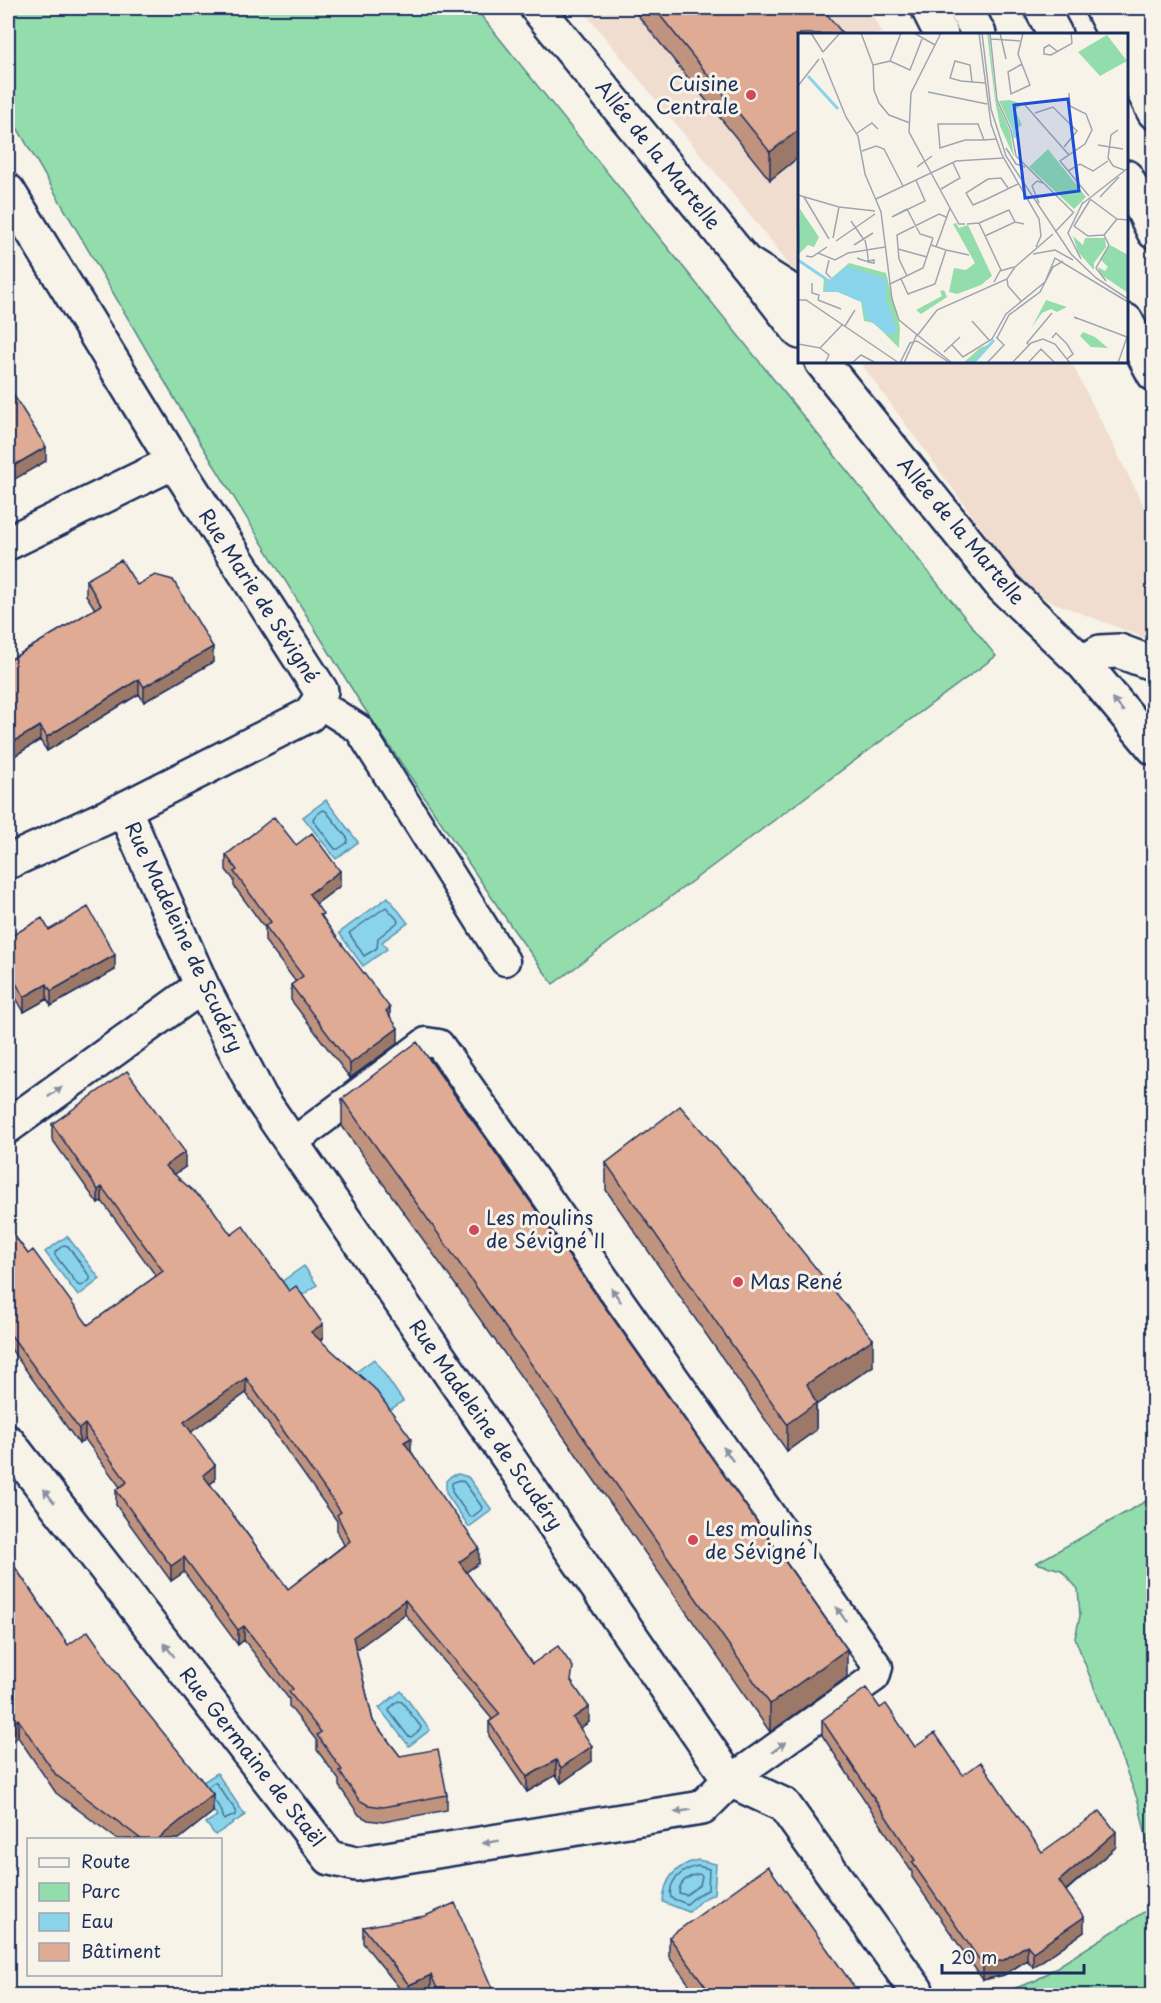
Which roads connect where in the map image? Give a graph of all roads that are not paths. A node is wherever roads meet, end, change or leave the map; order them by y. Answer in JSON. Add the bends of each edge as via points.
{"nodes":[{"id":1,"x":537,"y":8,"type":"edge"},
{"id":2,"x":928,"y":8,"type":"edge"},
{"id":3,"x":965,"y":8,"type":"edge"},
{"id":4,"x":1041,"y":8,"type":"edge"},
{"id":5,"x":1102,"y":8,"type":"edge"},
{"id":6,"x":1127,"y":8,"type":"edge"},
{"id":7,"x":940,"y":33,"type":"edge"},
{"id":8,"x":978,"y":33,"type":"edge"},
{"id":9,"x":1054,"y":33,"type":"edge"},
{"id":10,"x":1114,"y":33,"type":"edge"},
{"id":11,"x":1154,"y":55,"type":"edge"},
{"id":12,"x":1128,"y":61,"type":"edge"},
{"id":13,"x":1154,"y":112,"type":"edge"},
{"id":14,"x":1128,"y":181,"type":"edge"},
{"id":15,"x":8,"y":191,"type":"edge"},
{"id":16,"x":1154,"y":232,"type":"edge"},
{"id":17,"x":745,"y":262,"type":"junction"},
{"id":18,"x":798,"y":296,"type":"edge"},
{"id":19,"x":1128,"y":325,"type":"edge"},
{"id":20,"x":798,"y":329,"type":"edge"},
{"id":21,"x":823,"y":363,"type":"edge"},
{"id":22,"x":1154,"y":374,"type":"edge"},
{"id":23,"x":174,"y":462,"type":"junction"},
{"id":24,"x":8,"y":543,"type":"edge"},
{"id":25,"x":1083,"y":663,"type":"junction"},
{"id":26,"x":1154,"y":664,"type":"edge"},
{"id":27,"x":318,"y":703,"type":"junction"},
{"id":28,"x":1154,"y":748,"type":"edge"},
{"id":29,"x":124,"y":809,"type":"junction"},
{"id":30,"x":8,"y":862,"type":"edge"},
{"id":31,"x":505,"y":961,"type":"dead end"},
{"id":32,"x":202,"y":986,"type":"junction"},
{"id":33,"x":8,"y":1126,"type":"edge"},
{"id":34,"x":292,"y":1143,"type":"junction"},
{"id":35,"x":8,"y":1442,"type":"edge"},
{"id":36,"x":730,"y":1780,"type":"junction"},
{"id":37,"x":916,"y":1990,"type":"dead end"}],
"edges":[{"from":1,"to":17,"type":"street","name":"Allée de la Martelle"},
{"from":2,"to":7,"type":"street"},
{"from":3,"to":8,"type":"street"},
{"from":4,"to":9,"type":"street"},
{"from":5,"to":10,"type":"street"},
{"from":6,"to":11,"type":"street"},
{"from":12,"to":13,"type":"street"},
{"from":14,"to":16,"type":"street"},
{"from":15,"to":23,"type":"street","name":"Rue Marie de Sévigné"},
{"from":17,"to":18,"type":"street"},
{"from":17,"to":20,"type":"street","name":"Allée de la Martelle"},
{"from":19,"to":22,"type":"street"},
{"from":21,"to":25,"type":"street","name":"Allée de la Martelle","via":[[1003,587]]},
{"from":23,"to":24,"type":"street"},
{"from":23,"to":27,"type":"street","name":"Rue Marie de Sévigné","via":[[321,691]]},
{"from":25,"to":26,"type":"street","via":[[1100,652],[1119,651]]},
{"from":28,"to":25,"type":"street","name":"Allée de la Martelle","one_way":true},
{"from":27,"to":29,"type":"street","name":"Rue Marie de Sévigné","via":[[309,715]]},
{"from":27,"to":31,"type":"lane","via":[[359,729]]},
{"from":29,"to":30,"type":"street","name":"Rue Marie de Sévigné"},
{"from":29,"to":32,"type":"street","name":"Rue Madeleine de Scudéry"},
{"from":33,"to":32,"type":"street","one_way":true},
{"from":32,"to":34,"type":"street","name":"Rue Madeleine de Scudéry","via":[[260,1097]]},
{"from":34,"to":36,"type":"street","name":"Rue Madeleine de Scudéry"},
{"from":36,"to":34,"type":"lane","one_way":true,"via":[[875,1677],[878,1667],[439,1044],[426,1042]]},
{"from":36,"to":35,"type":"street","name":"Rue Germaine de Staël","one_way":true,"via":[[702,1808],[356,1864],[330,1858]]},
{"from":36,"to":37,"type":"street","via":[[784,1805]]}]}
